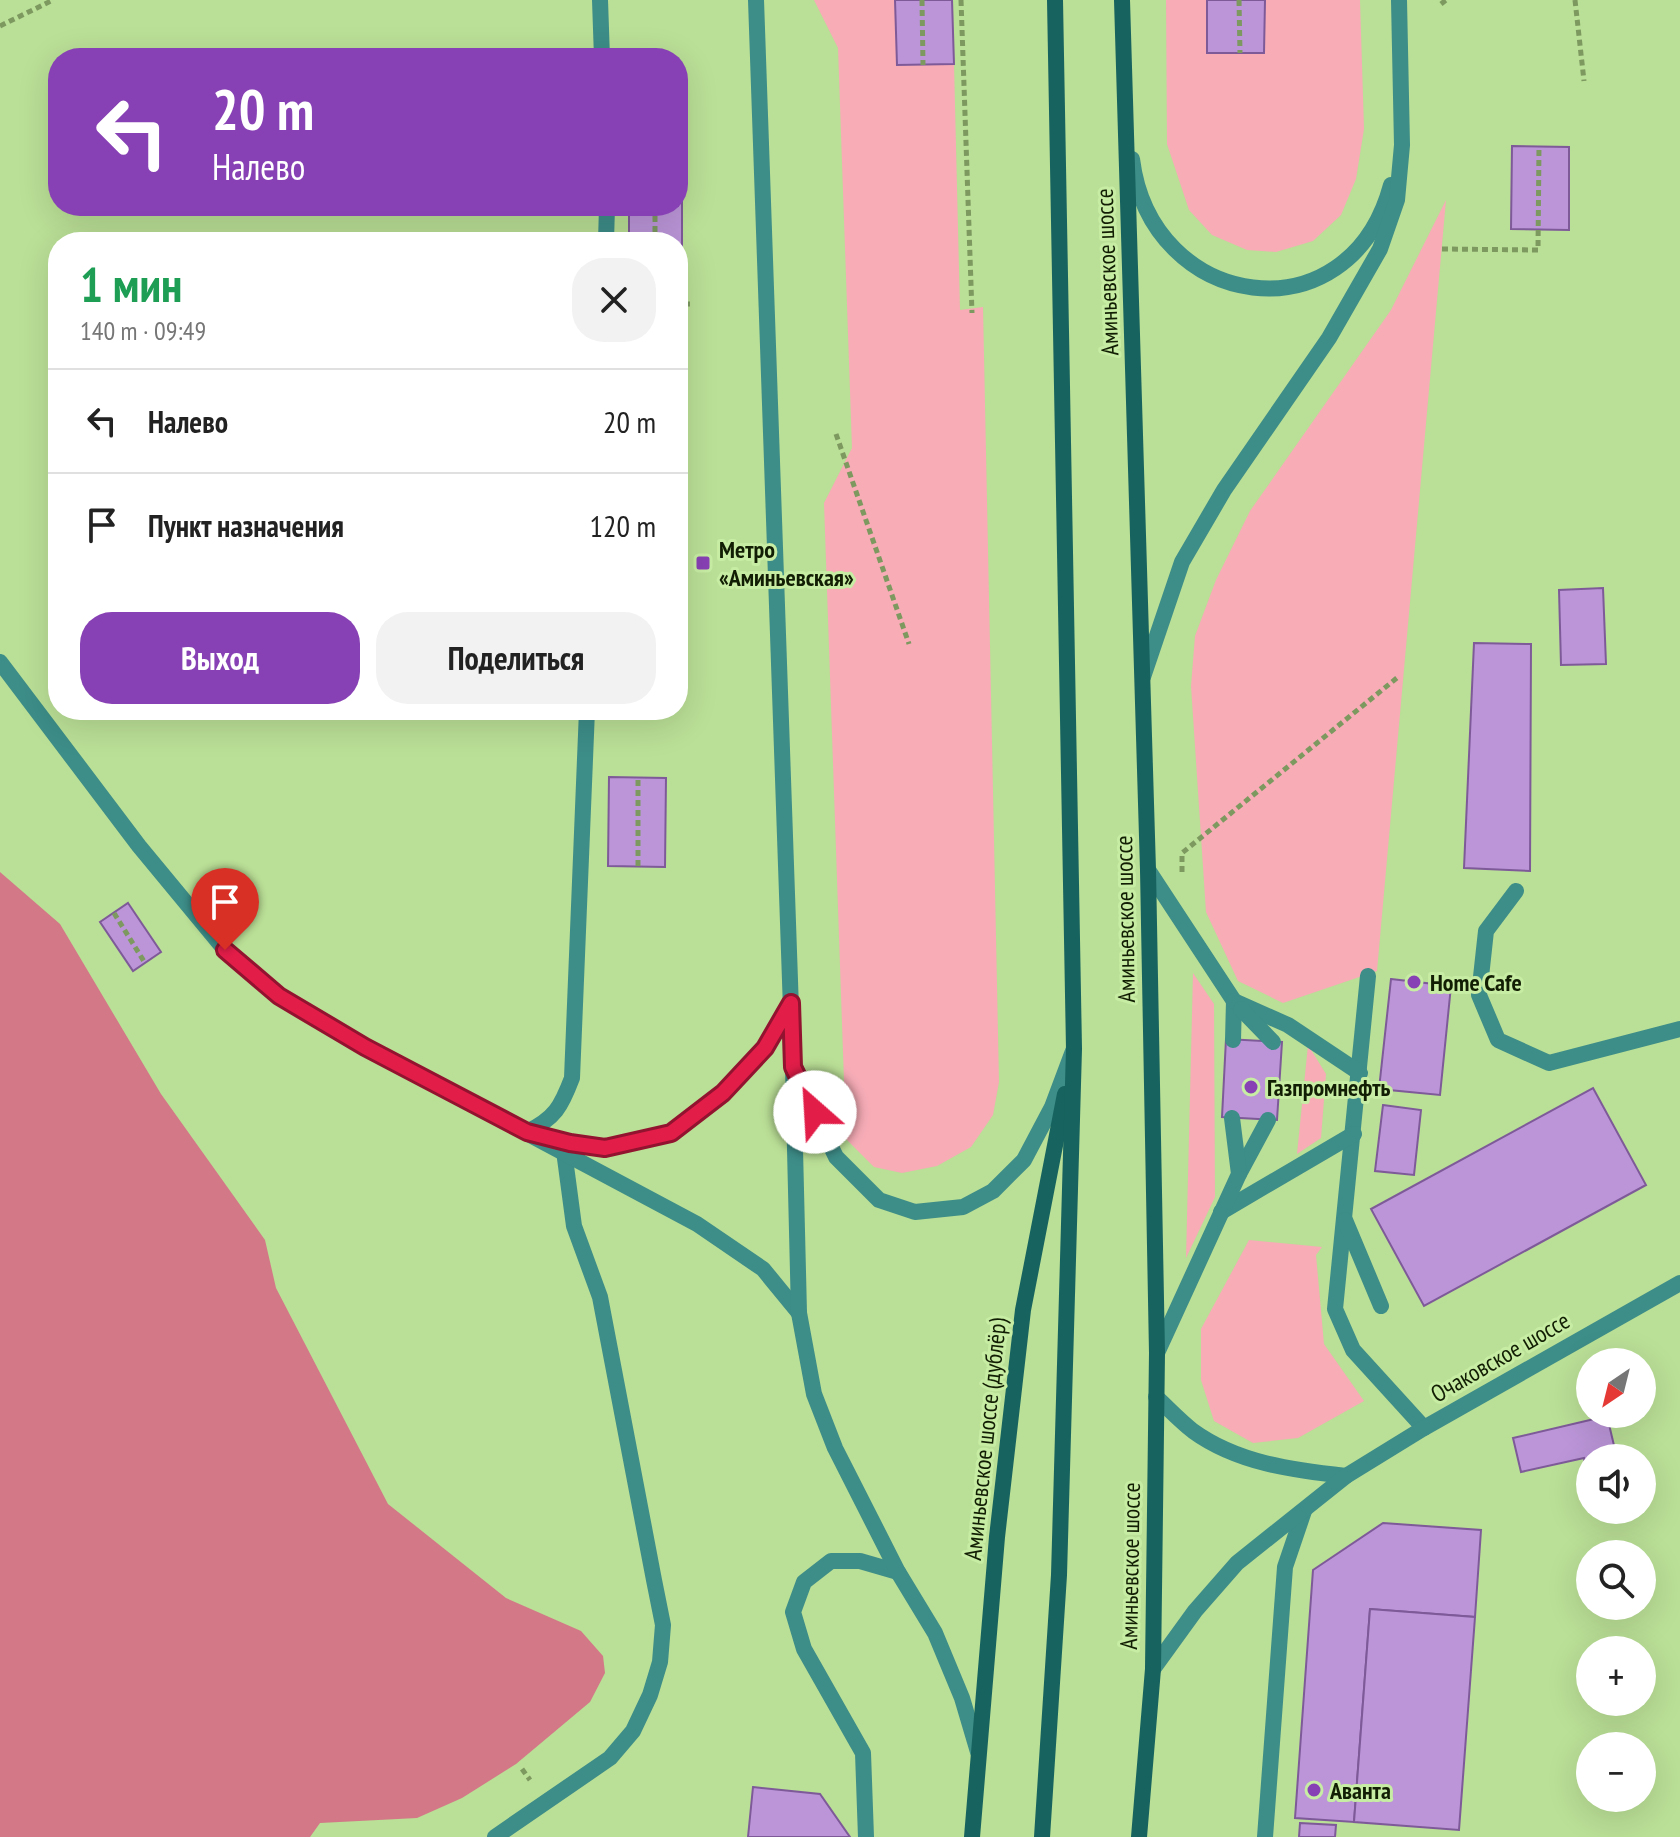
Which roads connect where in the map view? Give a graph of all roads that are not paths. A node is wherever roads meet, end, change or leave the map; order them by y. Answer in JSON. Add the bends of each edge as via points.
{"nodes":[{"id":1,"x":600,"y":0,"type":"edge"},
{"id":2,"x":756,"y":0,"type":"edge"},
{"id":3,"x":1055,"y":0,"type":"edge"},
{"id":4,"x":1122,"y":0,"type":"edge"},
{"id":5,"x":1399,"y":0,"type":"edge"},
{"id":6,"x":602,"y":48,"type":"edge"},
{"id":7,"x":1126,"y":104,"type":"junction"},
{"id":8,"x":1402,"y":145,"type":"junction"},
{"id":9,"x":0,"y":662,"type":"edge"},
{"id":10,"x":1143,"y":678,"type":"junction"},
{"id":11,"x":587,"y":720,"type":"edge"},
{"id":12,"x":1148,"y":870,"type":"junction"},
{"id":13,"x":1516,"y":891,"type":"dead end"},
{"id":14,"x":1368,"y":976,"type":"dead end"},
{"id":15,"x":1234,"y":1001,"type":"junction"},
{"id":16,"x":791,"y":1003,"type":"junction"},
{"id":17,"x":1680,"y":1029,"type":"edge"},
{"id":18,"x":1233,"y":1040,"type":"dead end"},
{"id":19,"x":1273,"y":1042,"type":"dead end"},
{"id":20,"x":1074,"y":1049,"type":"junction"},
{"id":21,"x":793,"y":1067,"type":"junction"},
{"id":22,"x":1360,"y":1073,"type":"junction"},
{"id":23,"x":1232,"y":1118,"type":"dead end"},
{"id":24,"x":1268,"y":1120,"type":"dead end"},
{"id":25,"x":527,"y":1132,"type":"junction"},
{"id":26,"x":1354,"y":1134,"type":"junction"},
{"id":27,"x":564,"y":1151,"type":"junction"},
{"id":28,"x":1239,"y":1174,"type":"junction"},
{"id":29,"x":1221,"y":1212,"type":"junction"},
{"id":30,"x":1345,"y":1219,"type":"junction"},
{"id":31,"x":1680,"y":1283,"type":"edge"},
{"id":32,"x":1381,"y":1306,"type":"dead end"},
{"id":33,"x":799,"y":1313,"type":"junction"},
{"id":34,"x":1157,"y":1353,"type":"junction"},
{"id":35,"x":1156,"y":1397,"type":"junction"},
{"id":36,"x":1424,"y":1428,"type":"junction"},
{"id":37,"x":1346,"y":1476,"type":"junction"},
{"id":38,"x":1304,"y":1511,"type":"junction"},
{"id":39,"x":898,"y":1572,"type":"junction"},
{"id":40,"x":1153,"y":1669,"type":"junction"},
{"id":41,"x":979,"y":1753,"type":"junction"},
{"id":42,"x":495,"y":1837,"type":"edge"},
{"id":43,"x":866,"y":1837,"type":"edge"},
{"id":44,"x":972,"y":1837,"type":"edge"},
{"id":45,"x":1042,"y":1837,"type":"edge"},
{"id":46,"x":1139,"y":1837,"type":"edge"},
{"id":47,"x":1265,"y":1837,"type":"edge"}],
"edges":[{"from":1,"to":6,"type":"street"},
{"from":2,"to":16,"type":"street"},
{"from":3,"to":20,"type":"main road","name":"Аминьевское шоссе"},
{"from":4,"to":7,"type":"main road","name":"Аминьевское шоссе"},
{"from":5,"to":8,"type":"street"},
{"from":7,"to":8,"type":"street","via":[[1134,175],[1152,223],[1185,260],[1224,282],[1261,291],[1306,284],[1338,267],[1366,238],[1388,196]]},
{"from":7,"to":10,"type":"main road","name":"Аминьевское шоссе"},
{"from":8,"to":10,"type":"street","via":[[1397,200],[1380,249],[1329,338],[1224,490],[1182,562]]},
{"from":9,"to":25,"type":"street","via":[[225,950],[279,996]]},
{"from":10,"to":12,"type":"main road","name":"Аминьевское шоссе"},
{"from":11,"to":25,"type":"street","via":[[572,1078],[561,1106],[547,1122]]},
{"from":12,"to":15,"type":"street"},
{"from":12,"to":34,"type":"main road","name":"Аминьевское шоссе"},
{"from":13,"to":17,"type":"street","via":[[1486,931],[1479,995],[1498,1040],[1549,1063]]},
{"from":14,"to":22,"type":"street"},
{"from":15,"to":18,"type":"street"},
{"from":15,"to":19,"type":"street"},
{"from":15,"to":22,"type":"street","via":[[1288,1025]]},
{"from":16,"to":21,"type":"street"},
{"from":16,"to":25,"type":"street","via":[[765,1048],[723,1093],[671,1133],[605,1148]]},
{"from":20,"to":21,"type":"street","via":[[1024,1160],[993,1191],[963,1207],[915,1212],[879,1200],[836,1157]]},
{"from":20,"to":41,"type":"main road","name":"Аминьевское шоссе (дублёр)","via":[[1023,1310]]},
{"from":20,"to":45,"type":"main road","name":"Аминьевское шоссе","via":[[1059,1575]]},
{"from":21,"to":33,"type":"street"},
{"from":22,"to":26,"type":"street"},
{"from":23,"to":28,"type":"street"},
{"from":24,"to":28,"type":"street"},
{"from":25,"to":27,"type":"street"},
{"from":26,"to":29,"type":"street"},
{"from":26,"to":30,"type":"street"},
{"from":27,"to":33,"type":"street","via":[[697,1224],[763,1269]]},
{"from":27,"to":42,"type":"street","via":[[574,1226],[600,1297],[663,1625],[660,1662],[633,1731],[610,1758]]},
{"from":28,"to":29,"type":"street"},
{"from":29,"to":34,"type":"street"},
{"from":30,"to":32,"type":"street"},
{"from":30,"to":36,"type":"street","via":[[1335,1309],[1353,1350]]},
{"from":31,"to":36,"type":"street","name":"Очаковское шоссе"},
{"from":33,"to":39,"type":"street","via":[[814,1394],[835,1448]]},
{"from":34,"to":35,"type":"main road","name":"Аминьевское шоссе"},
{"from":35,"to":37,"type":"street","via":[[1192,1430],[1228,1452],[1290,1470]]},
{"from":35,"to":40,"type":"main road","name":"Аминьевское шоссе"},
{"from":36,"to":37,"type":"street","name":"Очаковское шоссе"},
{"from":37,"to":38,"type":"street","name":"Очаковское шоссе"},
{"from":38,"to":40,"type":"street","name":"Очаковское шоссе","via":[[1237,1563]]},
{"from":38,"to":47,"type":"street","via":[[1285,1567]]},
{"from":39,"to":41,"type":"street","via":[[935,1633]]},
{"from":39,"to":43,"type":"street","via":[[860,1561],[831,1561],[804,1582],[793,1612],[804,1649],[863,1753]]},
{"from":40,"to":46,"type":"main road","name":"Аминьевское шоссе"},
{"from":41,"to":44,"type":"main road","name":"Аминьевское шоссе (дублёр)"}]}
